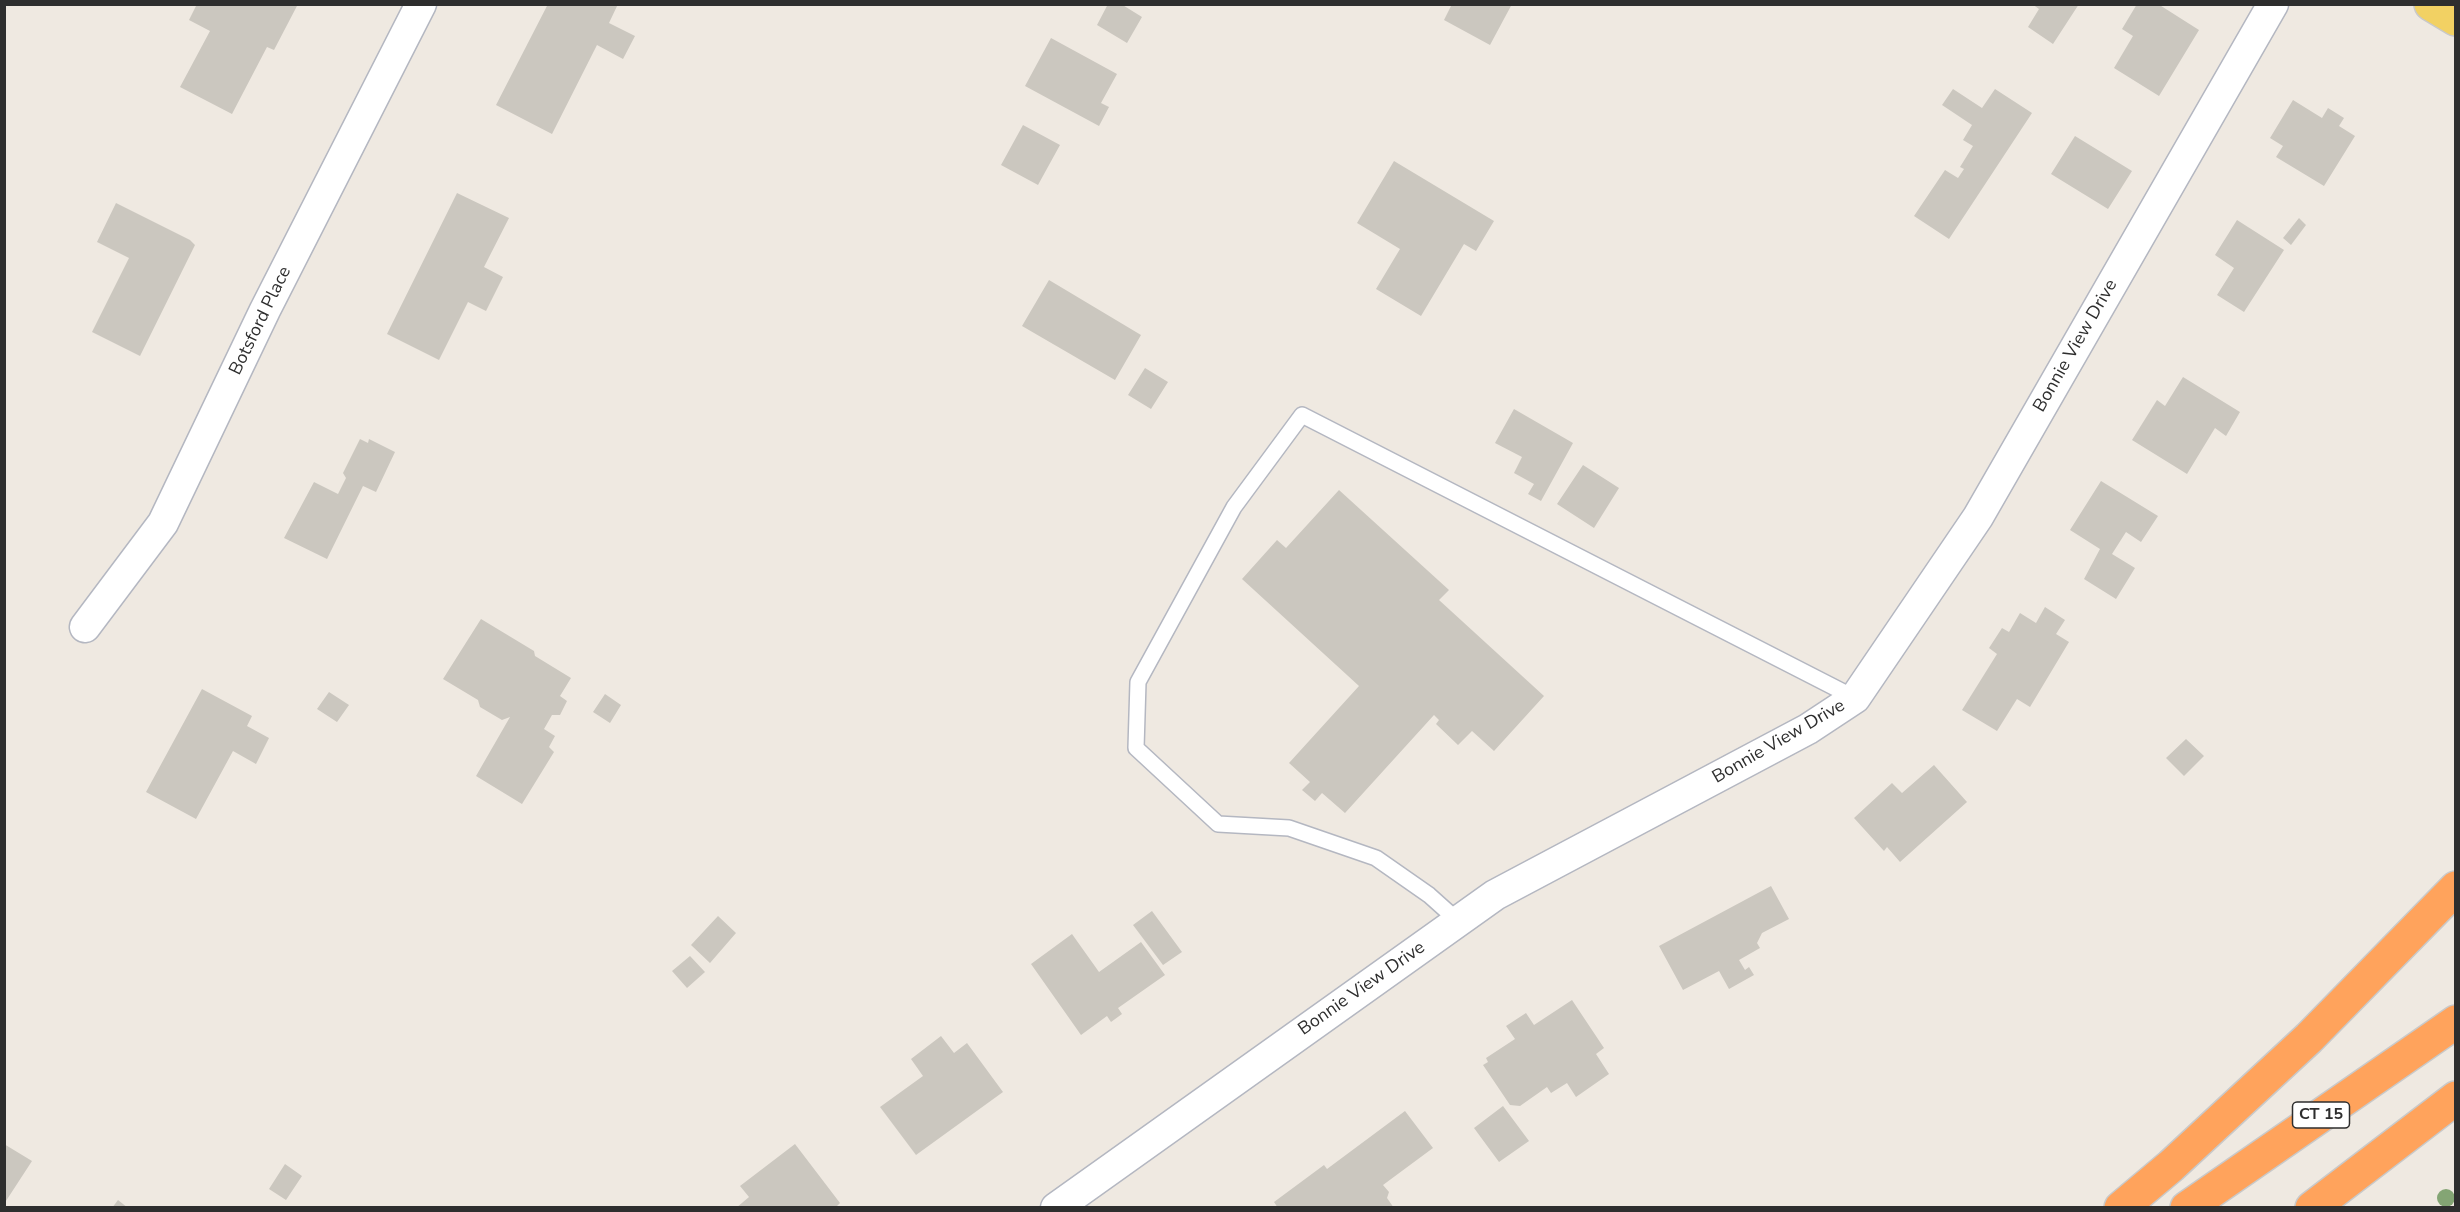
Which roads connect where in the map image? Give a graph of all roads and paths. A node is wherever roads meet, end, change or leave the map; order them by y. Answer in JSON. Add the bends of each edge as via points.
{"nodes":[{"id":1,"x":421,"y":4,"type":"edge"},
{"id":2,"x":2273,"y":4,"type":"edge"},
{"id":3,"x":2431,"y":4,"type":"edge"},
{"id":4,"x":2456,"y":19,"type":"edge"},
{"id":5,"x":85,"y":627,"type":"dead end"},
{"id":6,"x":1855,"y":698,"type":"junction"},
{"id":7,"x":2456,"y":888,"type":"edge"},
{"id":8,"x":1458,"y":921,"type":"junction"},
{"id":9,"x":2456,"y":1022,"type":"edge"},
{"id":10,"x":2456,"y":1098,"type":"edge"},
{"id":11,"x":1056,"y":1208,"type":"edge"},
{"id":12,"x":2121,"y":1208,"type":"edge"},
{"id":13,"x":2187,"y":1208,"type":"edge"},
{"id":14,"x":2312,"y":1208,"type":"edge"}],
"edges":[{"from":1,"to":5,"type":"street","name":"Botsford Place","via":[[265,310],[163,523]]},
{"from":2,"to":6,"type":"street","name":"Bonnie View Drive","via":[[1978,517]]},
{"from":3,"to":4,"type":"main road"},
{"from":6,"to":8,"type":"street","name":"Bonnie View Drive","via":[[1808,729],[1495,895]]},
{"from":6,"to":8,"type":"lane","via":[[1302,415],[1234,507],[1138,682],[1136,748],[1218,824],[1289,828],[1376,858]]},
{"from":7,"to":12,"type":"highway","via":[[2309,1038]]},
{"from":8,"to":11,"type":"street","name":"Bonnie View Drive"},
{"from":9,"to":13,"type":"highway","number":"CT 15"},
{"from":10,"to":14,"type":"highway"}]}
